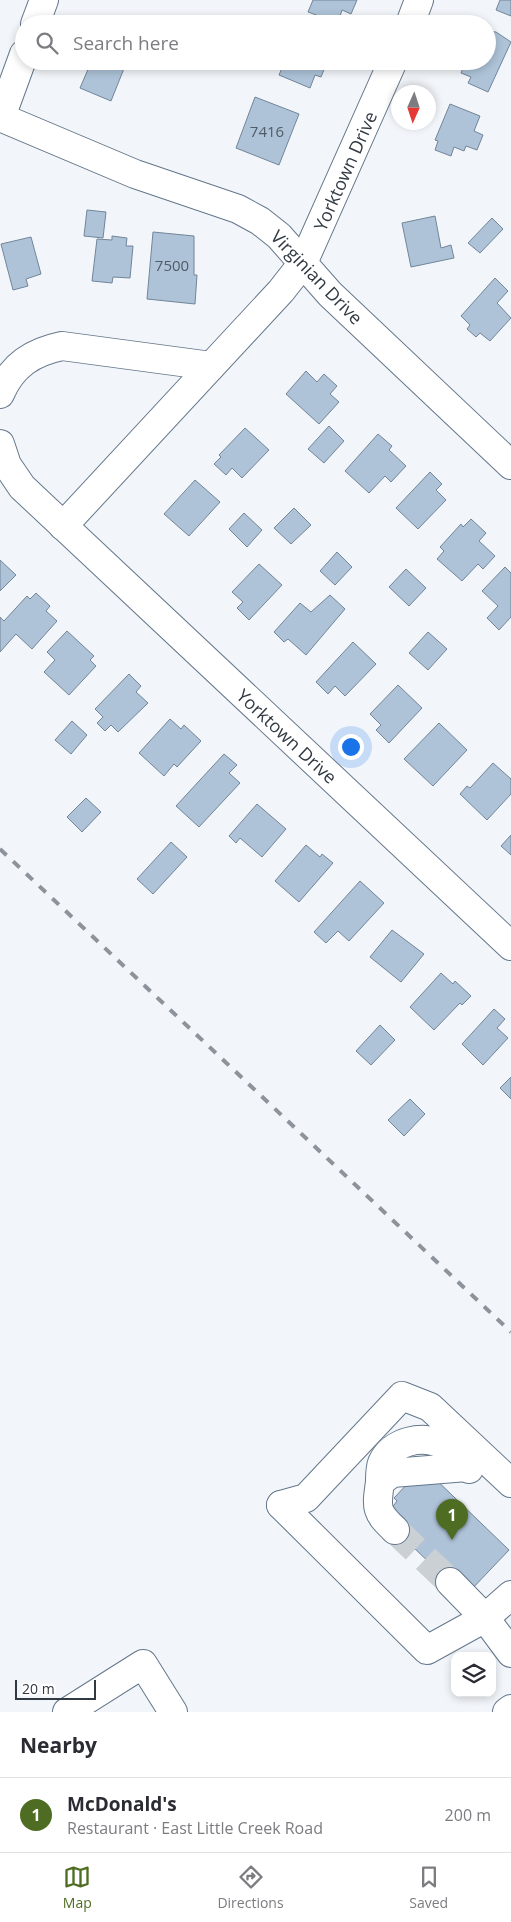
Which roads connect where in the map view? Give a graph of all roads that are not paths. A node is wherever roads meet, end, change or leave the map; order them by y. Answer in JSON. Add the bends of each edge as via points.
{"nodes":[{"id":1,"x":44,"y":0,"type":"edge"},
{"id":2,"x":419,"y":0,"type":"edge"},
{"id":3,"x":38,"y":15,"type":"edge"},
{"id":4,"x":413,"y":15,"type":"edge"},
{"id":5,"x":18,"y":70,"type":"edge"},
{"id":6,"x":389,"y":70,"type":"edge"},
{"id":7,"x":0,"y":117,"type":"edge"},
{"id":8,"x":302,"y":262,"type":"junction"},
{"id":9,"x":210,"y":366,"type":"junction"},
{"id":10,"x":0,"y":394,"type":"edge"},
{"id":11,"x":0,"y":444,"type":"edge"},
{"id":12,"x":511,"y":465,"type":"edge"},
{"id":13,"x":63,"y":526,"type":"junction"},
{"id":14,"x":511,"y":946,"type":"edge"},
{"id":15,"x":510,"y":1482,"type":"edge"},
{"id":16,"x":395,"y":1530,"type":"tunnel mouth"},
{"id":17,"x":450,"y":1582,"type":"tunnel mouth"},
{"id":18,"x":511,"y":1595,"type":"edge"},
{"id":19,"x":485,"y":1618,"type":"junction"},
{"id":20,"x":511,"y":1653,"type":"edge"},
{"id":21,"x":511,"y":1709,"type":"edge"},
{"id":22,"x":67,"y":1712,"type":"edge"},
{"id":23,"x":173,"y":1712,"type":"edge"},
{"id":24,"x":507,"y":1712,"type":"edge"}],
"edges":[{"from":1,"to":3,"type":"street"},
{"from":2,"to":4,"type":"street"},
{"from":5,"to":7,"type":"street"},
{"from":6,"to":8,"type":"street","name":"Yorktown Drive"},
{"from":7,"to":8,"type":"street","name":"Virginian Drive","via":[[135,174],[238,210],[279,236]]},
{"from":8,"to":9,"type":"street","name":"Yorktown Drive","via":[[282,291]]},
{"from":8,"to":12,"type":"street","name":"Virginian Drive","via":[[330,294]]},
{"from":9,"to":10,"type":"street","via":[[62,346],[41,350],[26,358],[11,373]]},
{"from":9,"to":13,"type":"street","name":"Yorktown Drive"},
{"from":11,"to":13,"type":"street","name":"Yorktown Drive","via":[[7,465],[22,487]]},
{"from":13,"to":14,"type":"street","name":"Yorktown Drive"},
{"from":15,"to":16,"type":"street","via":[[486,1482],[467,1467],[392,1473],[380,1482],[377,1498],[379,1514]]},
{"from":15,"to":19,"type":"street","via":[[430,1407],[402,1396],[306,1498],[281,1505],[427,1650]]},
{"from":17,"to":19,"type":"street"},
{"from":18,"to":19,"type":"street"},
{"from":19,"to":20,"type":"street"},
{"from":21,"to":24,"type":"street"},
{"from":22,"to":23,"type":"street","via":[[143,1664]]}]}
